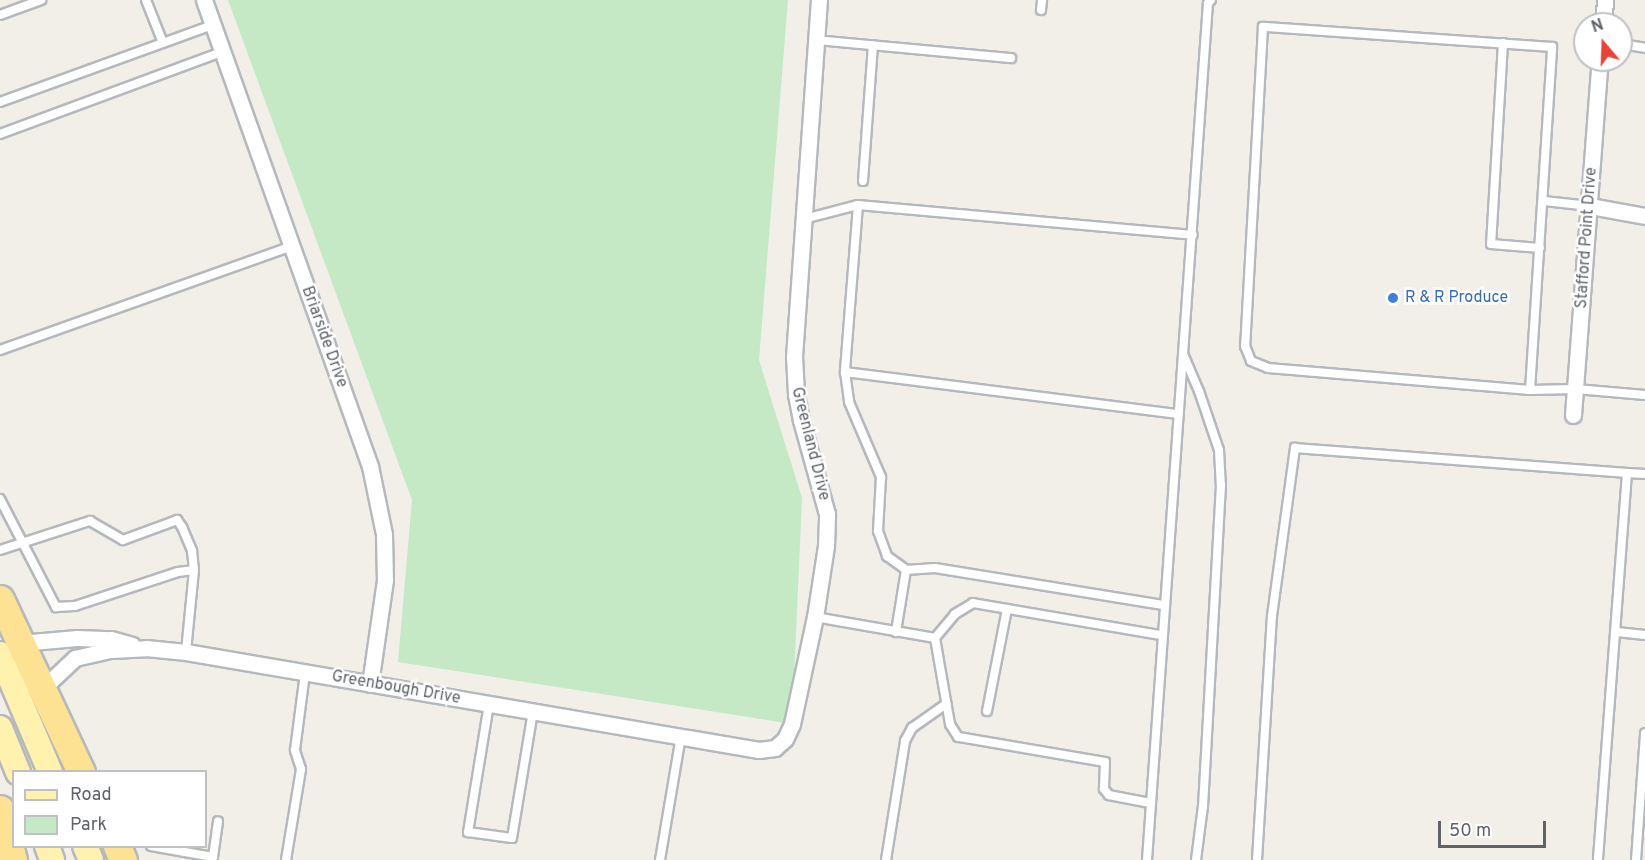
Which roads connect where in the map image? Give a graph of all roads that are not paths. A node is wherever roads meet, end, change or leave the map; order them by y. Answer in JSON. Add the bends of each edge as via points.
{"nodes":[{"id":1,"x":41,"y":0,"type":"edge"},
{"id":2,"x":146,"y":0,"type":"edge"},
{"id":3,"x":204,"y":0,"type":"edge"},
{"id":4,"x":819,"y":0,"type":"edge"},
{"id":5,"x":1042,"y":0,"type":"edge"},
{"id":6,"x":1211,"y":0,"type":"edge"},
{"id":7,"x":1041,"y":10,"type":"dead end"},
{"id":8,"x":0,"y":15,"type":"edge"},
{"id":9,"x":213,"y":25,"type":"junction"},
{"id":10,"x":816,"y":40,"type":"junction"},
{"id":11,"x":163,"y":43,"type":"junction"},
{"id":12,"x":1503,"y":43,"type":"junction"},
{"id":13,"x":873,"y":45,"type":"junction"},
{"id":14,"x":222,"y":52,"type":"junction"},
{"id":15,"x":1011,"y":58,"type":"dead end"},
{"id":16,"x":1599,"y":72,"type":"edge"},
{"id":17,"x":0,"y":102,"type":"edge"},
{"id":18,"x":0,"y":134,"type":"edge"},
{"id":19,"x":863,"y":181,"type":"dead end"},
{"id":20,"x":1544,"y":201,"type":"junction"},
{"id":21,"x":858,"y":205,"type":"junction"},
{"id":22,"x":1590,"y":206,"type":"junction"},
{"id":23,"x":1645,"y":216,"type":"edge"},
{"id":24,"x":804,"y":219,"type":"junction"},
{"id":25,"x":1193,"y":235,"type":"junction"},
{"id":26,"x":292,"y":246,"type":"junction"},
{"id":27,"x":1540,"y":248,"type":"junction"},
{"id":28,"x":0,"y":350,"type":"edge"},
{"id":29,"x":1183,"y":354,"type":"junction"},
{"id":30,"x":845,"y":372,"type":"junction"},
{"id":31,"x":1576,"y":388,"type":"junction"},
{"id":32,"x":1530,"y":390,"type":"junction"},
{"id":33,"x":1645,"y":395,"type":"edge"},
{"id":34,"x":1178,"y":414,"type":"junction"},
{"id":35,"x":1574,"y":416,"type":"dead end"},
{"id":36,"x":1627,"y":473,"type":"junction"},
{"id":37,"x":1645,"y":474,"type":"edge"},
{"id":38,"x":0,"y":498,"type":"edge"},
{"id":39,"x":23,"y":543,"type":"junction"},
{"id":40,"x":0,"y":550,"type":"edge"},
{"id":41,"x":194,"y":570,"type":"junction"},
{"id":42,"x":906,"y":570,"type":"junction"},
{"id":43,"x":0,"y":599,"type":"edge"},
{"id":44,"x":1163,"y":605,"type":"junction"},
{"id":45,"x":1007,"y":609,"type":"junction"},
{"id":46,"x":815,"y":617,"type":"junction"},
{"id":47,"x":896,"y":632,"type":"junction"},
{"id":48,"x":1617,"y":632,"type":"junction"},
{"id":49,"x":1161,"y":635,"type":"junction"},
{"id":50,"x":1645,"y":635,"type":"edge"},
{"id":51,"x":935,"y":638,"type":"junction"},
{"id":52,"x":10,"y":648,"type":"edge"},
{"id":53,"x":146,"y":648,"type":"junction"},
{"id":54,"x":186,"y":652,"type":"junction"},
{"id":55,"x":305,"y":673,"type":"junction"},
{"id":56,"x":370,"y":684,"type":"junction"},
{"id":57,"x":41,"y":690,"type":"junction"},
{"id":58,"x":489,"y":704,"type":"junction"},
{"id":59,"x":946,"y":704,"type":"junction"},
{"id":60,"x":533,"y":711,"type":"junction"},
{"id":61,"x":987,"y":711,"type":"dead end"},
{"id":62,"x":0,"y":728,"type":"edge"},
{"id":63,"x":645,"y":730,"type":"joint"},
{"id":64,"x":1645,"y":733,"type":"edge"},
{"id":65,"x":681,"y":736,"type":"junction"},
{"id":66,"x":1644,"y":763,"type":"edge"},
{"id":67,"x":18,"y":770,"type":"edge"},
{"id":68,"x":50,"y":770,"type":"edge"},
{"id":69,"x":81,"y":770,"type":"edge"},
{"id":70,"x":1643,"y":801,"type":"edge"},
{"id":71,"x":1150,"y":803,"type":"junction"},
{"id":72,"x":0,"y":809,"type":"edge"},
{"id":73,"x":218,"y":821,"type":"dead end"},
{"id":74,"x":1641,"y":839,"type":"edge"},
{"id":75,"x":162,"y":848,"type":"edge"},
{"id":76,"x":13,"y":860,"type":"edge"},
{"id":77,"x":286,"y":860,"type":"edge"},
{"id":78,"x":660,"y":860,"type":"edge"},
{"id":79,"x":886,"y":860,"type":"edge"},
{"id":80,"x":1147,"y":860,"type":"edge"},
{"id":81,"x":1196,"y":860,"type":"edge"},
{"id":82,"x":1257,"y":860,"type":"edge"},
{"id":83,"x":1598,"y":860,"type":"edge"},
{"id":84,"x":1636,"y":860,"type":"edge"}],
"edges":[{"from":1,"to":8,"type":"lane"},
{"from":2,"to":11,"type":"lane"},
{"from":3,"to":9,"type":"street","name":"Briarside Drive"},
{"from":4,"to":10,"type":"street","name":"Greenland Drive"},
{"from":5,"to":7,"type":"lane"},
{"from":6,"to":25,"type":"lane"},
{"from":9,"to":11,"type":"lane"},
{"from":9,"to":14,"type":"street","name":"Briarside Drive"},
{"from":10,"to":13,"type":"lane"},
{"from":10,"to":24,"type":"street","name":"Greenland Drive"},
{"from":11,"to":17,"type":"lane"},
{"from":12,"to":20,"type":"lane","via":[[1552,47]]},
{"from":12,"to":27,"type":"lane","via":[[1491,244]]},
{"from":12,"to":32,"type":"lane","via":[[1263,27],[1245,346],[1251,361],[1268,368]]},
{"from":13,"to":15,"type":"lane"},
{"from":13,"to":19,"type":"lane"},
{"from":14,"to":18,"type":"lane"},
{"from":14,"to":26,"type":"street","name":"Briarside Drive"},
{"from":16,"to":22,"type":"street","name":"Stafford Point Drive"},
{"from":20,"to":22,"type":"lane"},
{"from":20,"to":27,"type":"lane"},
{"from":21,"to":24,"type":"lane"},
{"from":21,"to":25,"type":"lane"},
{"from":21,"to":30,"type":"lane"},
{"from":22,"to":23,"type":"street"},
{"from":22,"to":31,"type":"street","name":"Stafford Point Drive"},
{"from":24,"to":46,"type":"street","name":"Greenland Drive","via":[[794,357],[796,394],[827,514]]},
{"from":25,"to":29,"type":"lane"},
{"from":26,"to":28,"type":"lane"},
{"from":26,"to":56,"type":"street","name":"Briarside Drive","via":[[370,466],[384,534],[385,580]]},
{"from":27,"to":32,"type":"lane"},
{"from":29,"to":34,"type":"lane"},
{"from":29,"to":81,"type":"lane","via":[[1219,450],[1221,485],[1203,806]]},
{"from":30,"to":34,"type":"lane"},
{"from":30,"to":42,"type":"lane","via":[[849,402],[881,477],[878,531],[887,556]]},
{"from":31,"to":32,"type":"lane"},
{"from":31,"to":33,"type":"lane"},
{"from":31,"to":35,"type":"street","name":"Stafford Point Drive"},
{"from":34,"to":44,"type":"lane"},
{"from":36,"to":37,"type":"lane"},
{"from":36,"to":48,"type":"lane"},
{"from":36,"to":82,"type":"lane","via":[[1295,448],[1272,616]]},
{"from":38,"to":39,"type":"lane"},
{"from":39,"to":40,"type":"lane"},
{"from":39,"to":41,"type":"lane","via":[[56,607],[75,606]]},
{"from":39,"to":41,"type":"lane","via":[[90,521],[123,540],[177,520],[192,551]]},
{"from":41,"to":54,"type":"lane"},
{"from":42,"to":44,"type":"lane","via":[[935,568]]},
{"from":42,"to":47,"type":"lane"},
{"from":43,"to":52,"type":"highway"},
{"from":44,"to":49,"type":"lane"},
{"from":45,"to":49,"type":"lane"},
{"from":45,"to":51,"type":"lane","via":[[973,603],[955,614]]},
{"from":45,"to":61,"type":"lane"},
{"from":46,"to":47,"type":"lane"},
{"from":46,"to":65,"type":"street","name":"Greenland Drive","via":[[792,724],[775,748],[759,750]]},
{"from":47,"to":51,"type":"lane"},
{"from":48,"to":50,"type":"lane"},
{"from":48,"to":83,"type":"lane"},
{"from":49,"to":71,"type":"lane"},
{"from":51,"to":59,"type":"lane"},
{"from":52,"to":53,"type":"street","name":"Greenbough Drive","via":[[77,638],[111,639]]},
{"from":52,"to":57,"type":"highway"},
{"from":52,"to":68,"type":"main road"},
{"from":53,"to":54,"type":"street","name":"Greenbough Drive"},
{"from":53,"to":57,"type":"street","name":"Greenbough Drive","via":[[75,658]]},
{"from":54,"to":55,"type":"street","name":"Greenbough Drive"},
{"from":55,"to":56,"type":"street","name":"Greenbough Drive"},
{"from":55,"to":77,"type":"lane","via":[[295,750],[301,769]]},
{"from":56,"to":58,"type":"street","name":"Greenbough Drive"},
{"from":57,"to":69,"type":"highway"},
{"from":58,"to":60,"type":"street","name":"Greenbough Drive"},
{"from":58,"to":60,"type":"lane","via":[[468,832],[512,838]]},
{"from":59,"to":71,"type":"lane","via":[[952,731],[958,737],[1106,762],[1104,789],[1108,795]]},
{"from":59,"to":79,"type":"lane","via":[[912,728],[905,741]]},
{"from":60,"to":63,"type":"street","name":"Greenbough Drive"},
{"from":62,"to":67,"type":"main road"},
{"from":63,"to":65,"type":"street","name":"Greenland Drive"},
{"from":64,"to":66,"type":"lane"},
{"from":65,"to":78,"type":"lane"},
{"from":66,"to":70,"type":"lane"},
{"from":70,"to":74,"type":"lane"},
{"from":71,"to":80,"type":"lane"},
{"from":72,"to":76,"type":"highway"},
{"from":73,"to":75,"type":"lane","via":[[213,857]]},
{"from":74,"to":84,"type":"lane"}]}
